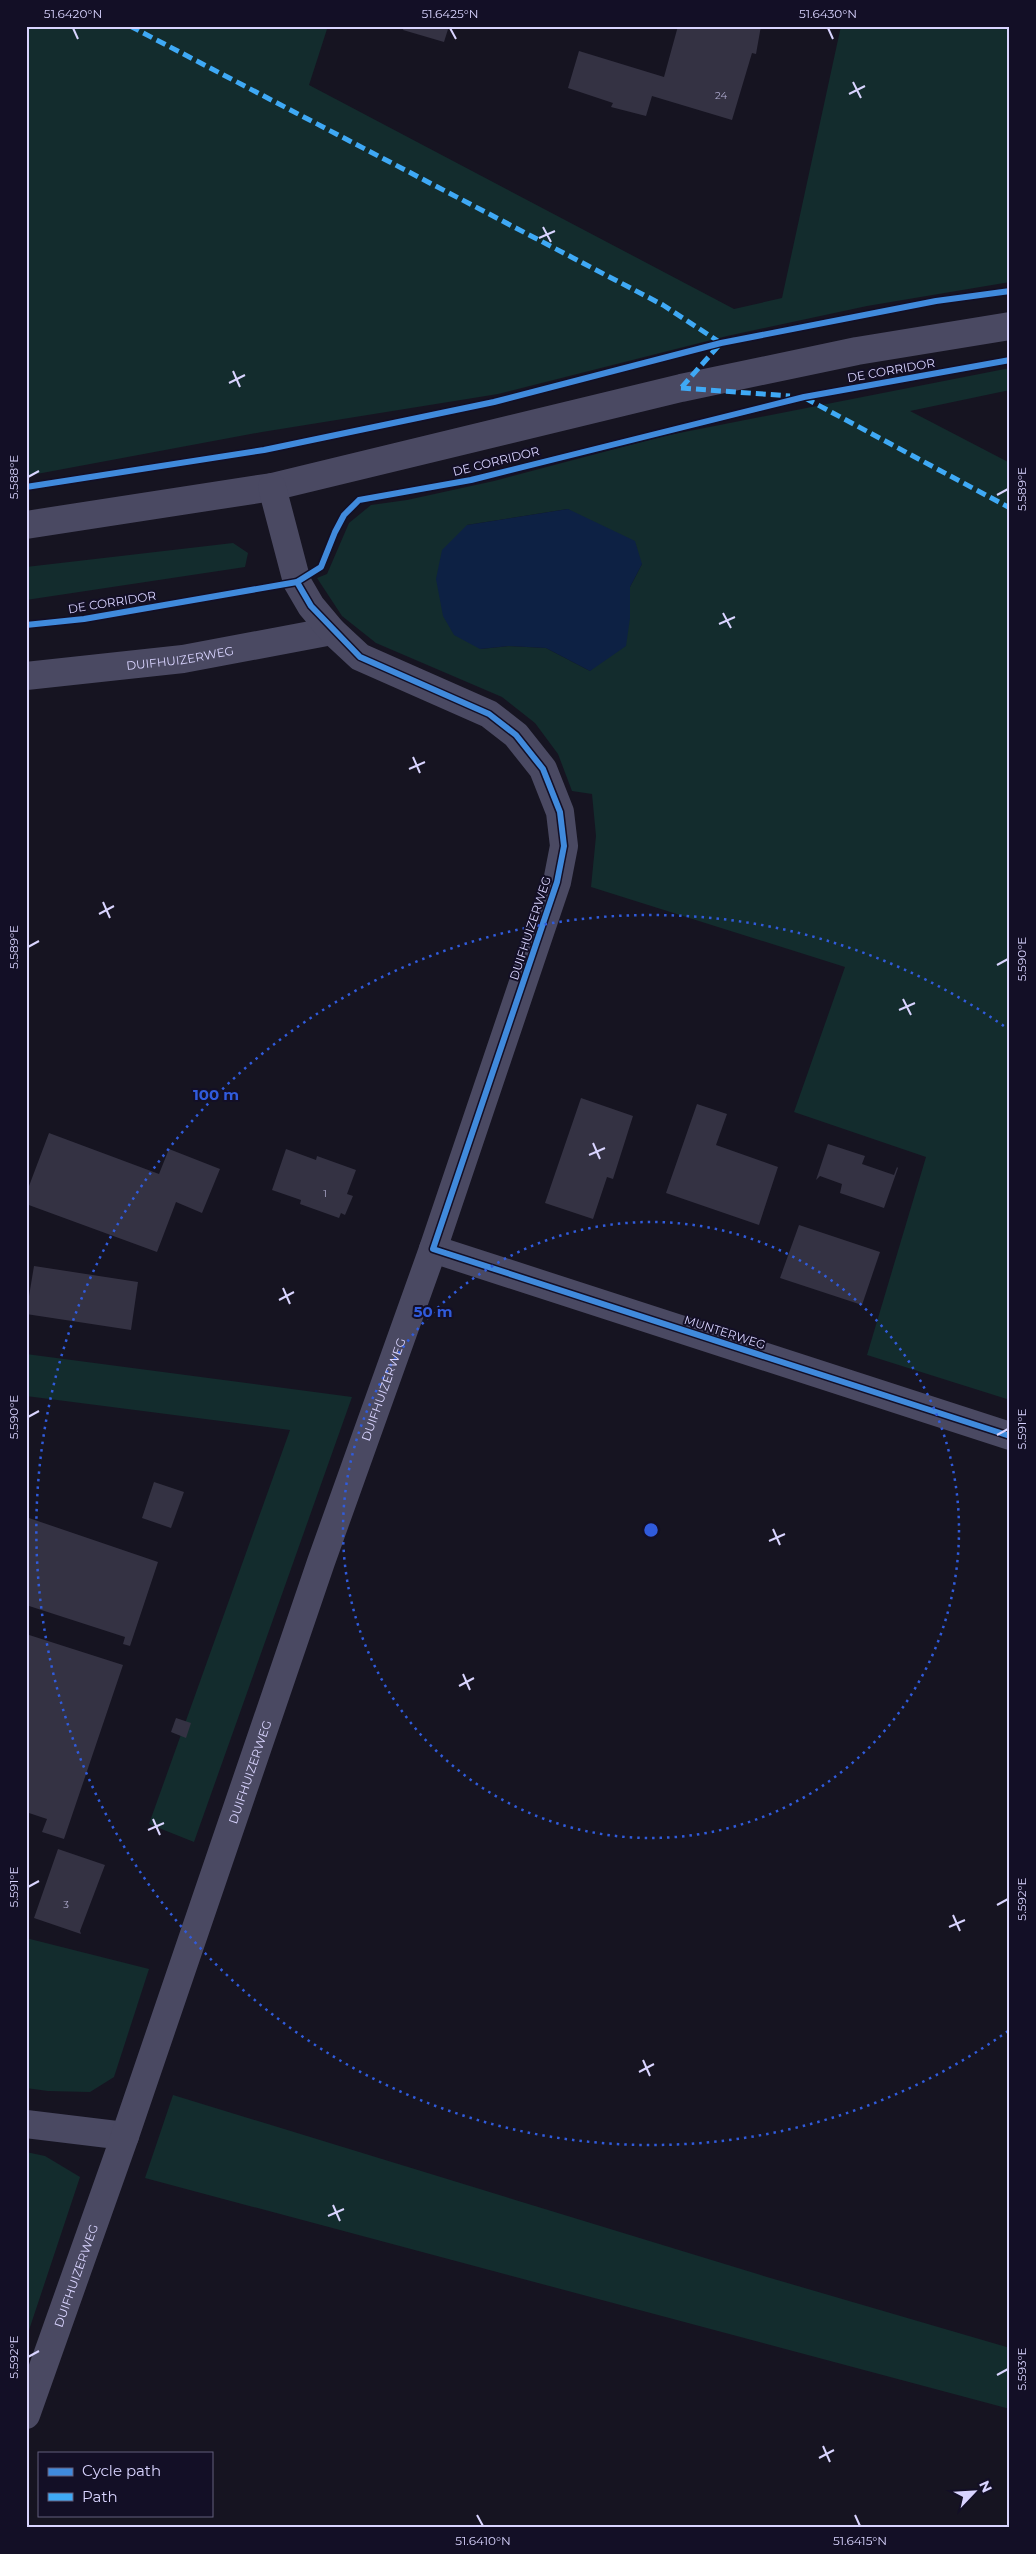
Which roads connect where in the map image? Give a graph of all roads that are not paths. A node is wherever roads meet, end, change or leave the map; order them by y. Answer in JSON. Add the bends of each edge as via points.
{"nodes":[{"id":1,"x":1010,"y":326,"type":"edge"},
{"id":2,"x":272,"y":487,"type":"junction"},
{"id":3,"x":26,"y":524,"type":"edge"},
{"id":4,"x":332,"y":631,"type":"junction"},
{"id":5,"x":26,"y":676,"type":"edge"},
{"id":6,"x":432,"y":1250,"type":"junction"},
{"id":7,"x":1010,"y":1436,"type":"edge"},
{"id":8,"x":26,"y":2124,"type":"edge"},
{"id":9,"x":125,"y":2136,"type":"junction"},
{"id":10,"x":26,"y":2415,"type":"edge"}],
"edges":[{"from":1,"to":2,"type":"street","name":"DE CORRIDOR","via":[[857,351],[681,388]]},
{"from":2,"to":3,"type":"street","name":"DE CORRIDOR"},
{"from":2,"to":4,"type":"street","name":"DUIFHUIZERWEG","via":[[297,582],[311,606]]},
{"from":4,"to":5,"type":"street","name":"DUIFHUIZERWEG","via":[[183,659]]},
{"from":4,"to":6,"type":"street","name":"DUIFHUIZERWEG","via":[[360,657],[489,714],[516,735],[543,769],[560,812],[564,846],[558,882]]},
{"from":6,"to":7,"type":"street","name":"MUNTERWEG"},
{"from":6,"to":9,"type":"street","name":"DUIFHUIZERWEG"},
{"from":8,"to":9,"type":"street"},
{"from":9,"to":10,"type":"street","name":"DUIFHUIZERWEG"}]}
